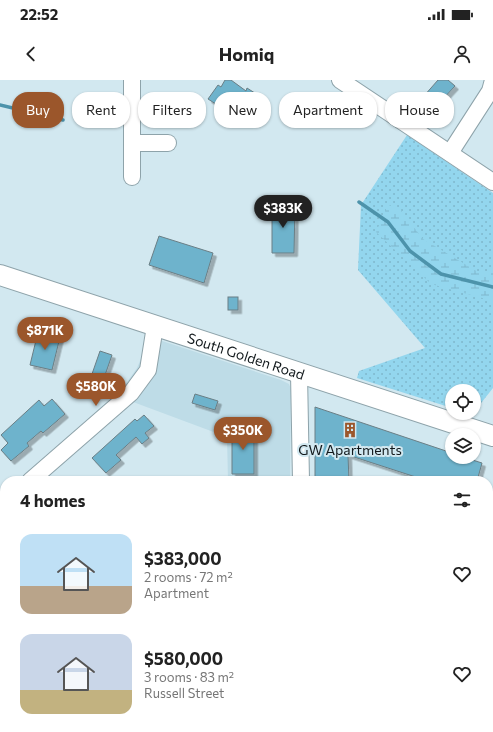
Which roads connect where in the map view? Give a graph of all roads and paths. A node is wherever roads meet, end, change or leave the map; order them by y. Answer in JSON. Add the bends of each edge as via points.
{"nodes":[{"id":1,"x":132,"y":80,"type":"edge"},
{"id":2,"x":340,"y":80,"type":"edge"},
{"id":3,"x":493,"y":80,"type":"edge"},
{"id":4,"x":132,"y":143,"type":"junction"},
{"id":5,"x":168,"y":143,"type":"dead end"},
{"id":6,"x":450,"y":153,"type":"junction"},
{"id":7,"x":132,"y":177,"type":"dead end"},
{"id":8,"x":493,"y":182,"type":"edge"},
{"id":9,"x":0,"y":275,"type":"edge"},
{"id":10,"x":155,"y":326,"type":"junction"},
{"id":11,"x":299,"y":373,"type":"junction"},
{"id":12,"x":493,"y":436,"type":"edge"},
{"id":13,"x":36,"y":476,"type":"edge"},
{"id":14,"x":301,"y":476,"type":"edge"}],
"edges":[{"from":1,"to":4,"type":"street"},
{"from":2,"to":6,"type":"street"},
{"from":3,"to":6,"type":"street","via":[[490,91]]},
{"from":4,"to":5,"type":"street"},
{"from":4,"to":7,"type":"street"},
{"from":6,"to":8,"type":"street"},
{"from":9,"to":10,"type":"main road","name":"South Golden Road"},
{"from":10,"to":11,"type":"main road","name":"South Golden Road"},
{"from":10,"to":13,"type":"street","via":[[148,370],[131,393]]},
{"from":11,"to":12,"type":"main road","name":"South Golden Road"},
{"from":11,"to":14,"type":"street"}]}
